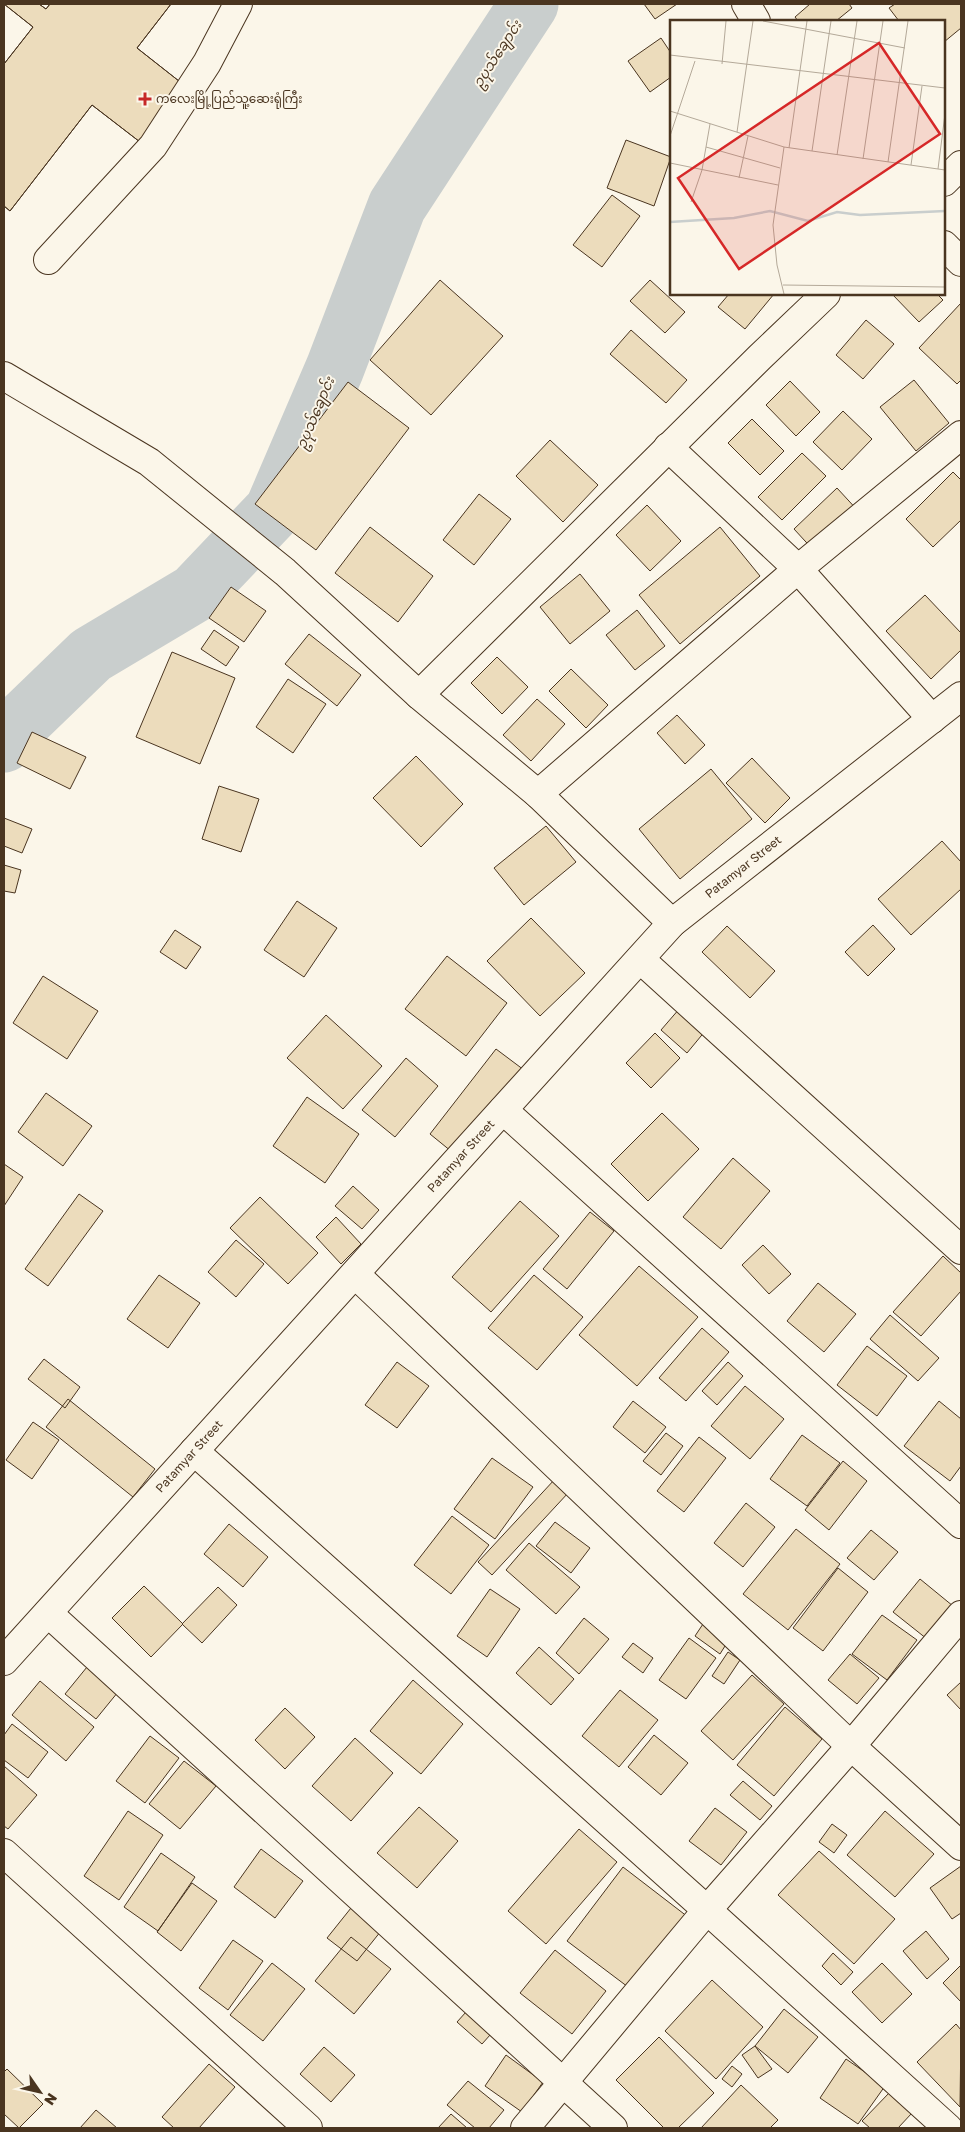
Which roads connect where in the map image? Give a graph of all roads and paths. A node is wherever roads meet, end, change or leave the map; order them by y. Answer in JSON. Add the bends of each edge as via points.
{"nodes":[{"id":1,"x":238,"y":4,"type":"edge"},
{"id":2,"x":746,"y":4,"type":"edge"},
{"id":3,"x":755,"y":20,"type":"edge"},
{"id":4,"x":961,"y":165,"type":"edge"},
{"id":5,"x":945,"y":181,"type":"edge"},
{"id":6,"x":945,"y":246,"type":"edge"},
{"id":7,"x":48,"y":260,"type":"dead end"},
{"id":8,"x":961,"y":262,"type":"edge"},
{"id":9,"x":825,"y":295,"type":"edge"},
{"id":10,"x":4,"y":376,"type":"edge"},
{"id":11,"x":961,"y":435,"type":"edge"},
{"id":12,"x":668,"y":448,"type":"junction"},
{"id":13,"x":798,"y":569,"type":"junction"},
{"id":14,"x":419,"y":695,"type":"junction"},
{"id":15,"x":961,"y":696,"type":"edge"},
{"id":16,"x":932,"y":719,"type":"junction"},
{"id":17,"x":538,"y":794,"type":"junction"},
{"id":18,"x":672,"y":923,"type":"junction"},
{"id":19,"x":640,"y":959,"type":"junction"},
{"id":20,"x":503,"y":1110,"type":"junction"},
{"id":21,"x":961,"y":1250,"type":"edge"},
{"id":22,"x":355,"y":1274,"type":"junction"},
{"id":23,"x":194,"y":1451,"type":"junction"},
{"id":24,"x":961,"y":1524,"type":"edge"},
{"id":25,"x":48,"y":1613,"type":"junction"},
{"id":26,"x":961,"y":1615,"type":"edge"},
{"id":27,"x":4,"y":1661,"type":"edge"},
{"id":28,"x":852,"y":1746,"type":"junction"},
{"id":29,"x":961,"y":1846,"type":"edge"},
{"id":30,"x":4,"y":1852,"type":"edge"},
{"id":31,"x":707,"y":1910,"type":"junction"},
{"id":32,"x":563,"y":2082,"type":"junction"},
{"id":33,"x":961,"y":2119,"type":"edge"},
{"id":34,"x":308,"y":2128,"type":"edge"},
{"id":35,"x":524,"y":2128,"type":"edge"},
{"id":36,"x":613,"y":2128,"type":"edge"},
{"id":37,"x":948,"y":2128,"type":"edge"},
{"id":38,"x":953,"y":2128,"type":"edge"}],
"edges":[{"from":1,"to":7,"type":"street","via":[[207,63],[153,146]]},
{"from":2,"to":3,"type":"street"},
{"from":4,"to":5,"type":"street"},
{"from":6,"to":8,"type":"street"},
{"from":9,"to":12,"type":"street"},
{"from":10,"to":14,"type":"street","via":[[149,462],[284,572]]},
{"from":11,"to":13,"type":"street"},
{"from":12,"to":13,"type":"street"},
{"from":12,"to":14,"type":"street"},
{"from":13,"to":16,"type":"street"},
{"from":13,"to":17,"type":"street"},
{"from":14,"to":17,"type":"street"},
{"from":15,"to":16,"type":"street","name":"Patamyar Street"},
{"from":16,"to":18,"type":"street","name":"Patamyar Street"},
{"from":17,"to":18,"type":"street"},
{"from":18,"to":19,"type":"street","name":"Patamyar Street"},
{"from":19,"to":20,"type":"street","name":"Patamyar Street"},
{"from":19,"to":21,"type":"street"},
{"from":20,"to":22,"type":"street","name":"Patamyar Street"},
{"from":20,"to":24,"type":"street"},
{"from":22,"to":23,"type":"street","name":"Patamyar Street"},
{"from":22,"to":28,"type":"street"},
{"from":23,"to":25,"type":"street","name":"Patamyar Street"},
{"from":23,"to":31,"type":"street"},
{"from":25,"to":27,"type":"street","name":"Patamyar Street"},
{"from":25,"to":32,"type":"street"},
{"from":26,"to":28,"type":"street"},
{"from":28,"to":29,"type":"street"},
{"from":28,"to":31,"type":"street"},
{"from":30,"to":34,"type":"street"},
{"from":31,"to":32,"type":"street"},
{"from":31,"to":37,"type":"street"},
{"from":32,"to":35,"type":"street"},
{"from":32,"to":36,"type":"street"},
{"from":33,"to":38,"type":"street"}]}
